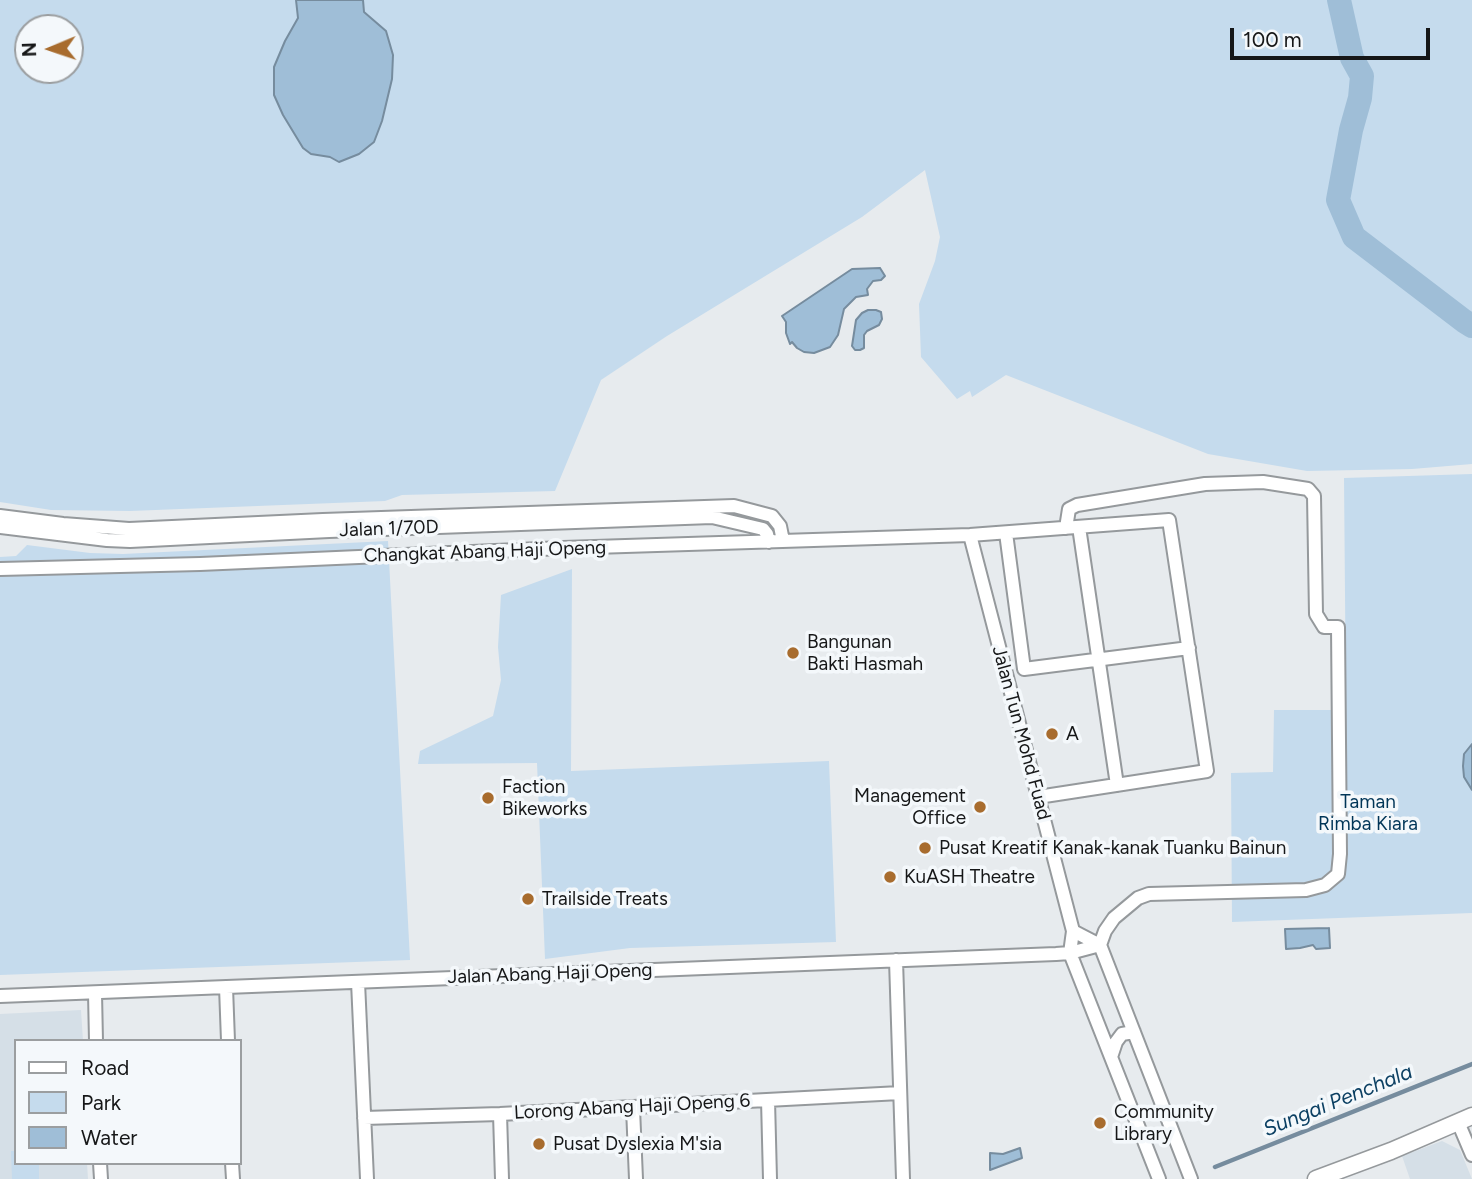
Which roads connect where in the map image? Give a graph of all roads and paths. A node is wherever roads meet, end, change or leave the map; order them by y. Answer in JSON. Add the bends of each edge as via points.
{"nodes":[{"id":1,"x":0,"y":516,"type":"edge"},
{"id":2,"x":0,"y":527,"type":"edge"},
{"id":3,"x":1072,"y":527,"type":"junction"},
{"id":4,"x":1006,"y":533,"type":"junction"},
{"id":5,"x":970,"y":535,"type":"junction"},
{"id":6,"x":769,"y":541,"type":"junction"},
{"id":7,"x":783,"y":541,"type":"junction"},
{"id":8,"x":0,"y":569,"type":"edge"},
{"id":9,"x":1189,"y":648,"type":"junction"},
{"id":10,"x":1098,"y":660,"type":"junction"},
{"id":11,"x":1116,"y":785,"type":"junction"},
{"id":12,"x":1038,"y":797,"type":"junction"},
{"id":13,"x":1073,"y":930,"type":"junction"},
{"id":14,"x":1100,"y":945,"type":"junction"},
{"id":15,"x":1070,"y":953,"type":"junction"},
{"id":16,"x":896,"y":960,"type":"junction"},
{"id":17,"x":358,"y":982,"type":"junction"},
{"id":18,"x":226,"y":987,"type":"junction"},
{"id":19,"x":95,"y":992,"type":"junction"},
{"id":20,"x":0,"y":996,"type":"edge"},
{"id":21,"x":1134,"y":1032,"type":"junction"},
{"id":22,"x":96,"y":1039,"type":"edge"},
{"id":23,"x":228,"y":1039,"type":"edge"},
{"id":24,"x":1111,"y":1057,"type":"junction"},
{"id":25,"x":900,"y":1093,"type":"junction"},
{"id":26,"x":768,"y":1100,"type":"junction"},
{"id":27,"x":634,"y":1108,"type":"junction"},
{"id":28,"x":500,"y":1114,"type":"junction"},
{"id":29,"x":364,"y":1118,"type":"junction"},
{"id":30,"x":1465,"y":1119,"type":"edge"},
{"id":31,"x":1472,"y":1155,"type":"edge"},
{"id":32,"x":367,"y":1179,"type":"edge"},
{"id":33,"x":502,"y":1179,"type":"edge"},
{"id":34,"x":636,"y":1179,"type":"edge"},
{"id":35,"x":770,"y":1179,"type":"edge"},
{"id":36,"x":903,"y":1179,"type":"edge"},
{"id":37,"x":1159,"y":1179,"type":"edge"},
{"id":38,"x":1191,"y":1179,"type":"edge"},
{"id":39,"x":1316,"y":1179,"type":"edge"}],
"edges":[{"from":1,"to":7,"type":"street","name":"Jalan 1/70D","via":[[129,529],[734,506],[772,516]]},
{"from":2,"to":6,"type":"street","name":"Jalan 1/70D","via":[[130,541],[712,517],[763,529]]},
{"from":3,"to":4,"type":"street","name":"Changkat Abang Haji Openg"},
{"from":3,"to":9,"type":"street","name":"Changkat Abang Haji Openg","via":[[1169,520]]},
{"from":3,"to":10,"type":"street"},
{"from":3,"to":14,"type":"street","via":[[1069,509],[1077,505],[1206,484],[1263,482],[1308,489],[1314,496],[1316,614],[1324,627],[1338,627],[1338,874],[1325,885],[1306,890],[1149,894],[1114,918]]},
{"from":4,"to":5,"type":"street","name":"Changkat Abang Haji Openg"},
{"from":4,"to":10,"type":"street","via":[[1024,669]]},
{"from":5,"to":7,"type":"street","name":"Changkat Abang Haji Openg"},
{"from":5,"to":12,"type":"street","name":"Jalan Tun Mohd Fuad"},
{"from":6,"to":7,"type":"street","name":"Changkat Abang Haji Openg"},
{"from":6,"to":8,"type":"street","name":"Changkat Abang Haji Openg"},
{"from":9,"to":10,"type":"street"},
{"from":9,"to":11,"type":"street","via":[[1207,771]]},
{"from":10,"to":11,"type":"street"},
{"from":11,"to":12,"type":"street"},
{"from":12,"to":13,"type":"street","name":"Jalan Tun Mohd Fuad"},
{"from":13,"to":14,"type":"street"},
{"from":13,"to":15,"type":"street","name":"Jalan Tun Mohd Fuad"},
{"from":14,"to":15,"type":"street","name":"Jalan Abang Haji Openg"},
{"from":14,"to":21,"type":"street"},
{"from":15,"to":16,"type":"street","name":"Jalan Abang Haji Openg"},
{"from":15,"to":24,"type":"street","name":"Jalan Tun Mohd Fuad"},
{"from":16,"to":17,"type":"street","name":"Jalan Abang Haji Openg"},
{"from":16,"to":25,"type":"street"},
{"from":17,"to":18,"type":"street","name":"Jalan Abang Haji Openg"},
{"from":17,"to":29,"type":"street"},
{"from":18,"to":19,"type":"street","name":"Jalan Abang Haji Openg"},
{"from":18,"to":23,"type":"street"},
{"from":19,"to":20,"type":"street","name":"Jalan Abang Haji Openg"},
{"from":19,"to":22,"type":"street"},
{"from":21,"to":24,"type":"street","via":[[1122,1034]]},
{"from":21,"to":38,"type":"street"},
{"from":24,"to":37,"type":"street","name":"Jalan Tun Mohd Fuad"},
{"from":25,"to":26,"type":"street","name":"Lorong Abang Haji Openg 6"},
{"from":25,"to":36,"type":"street"},
{"from":26,"to":27,"type":"street","name":"Lorong Abang Haji Openg 6"},
{"from":26,"to":35,"type":"street"},
{"from":27,"to":28,"type":"street","name":"Lorong Abang Haji Openg 6"},
{"from":27,"to":34,"type":"street"},
{"from":28,"to":29,"type":"street","name":"Lorong Abang Haji Openg 6"},
{"from":28,"to":33,"type":"street"},
{"from":29,"to":32,"type":"street"},
{"from":30,"to":31,"type":"street"},
{"from":30,"to":39,"type":"street"}]}
